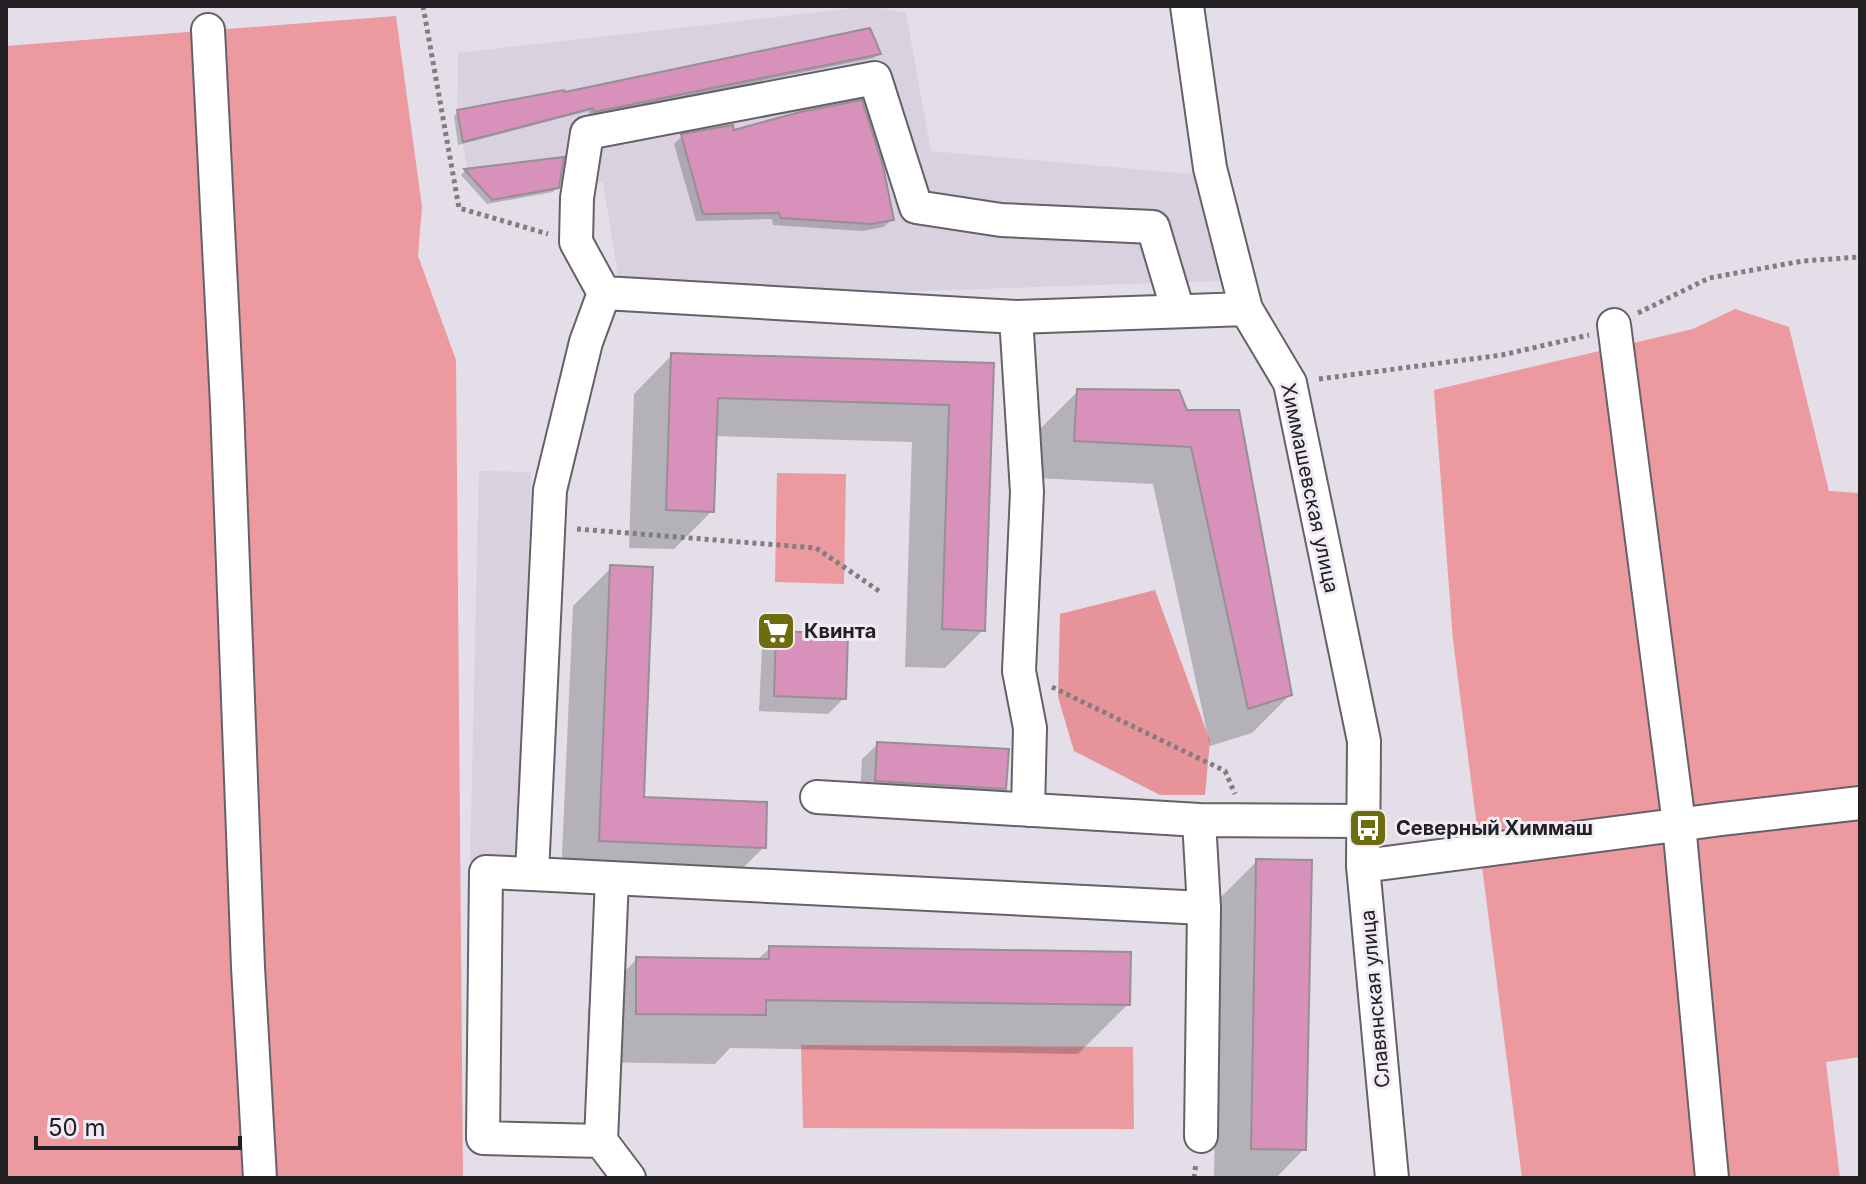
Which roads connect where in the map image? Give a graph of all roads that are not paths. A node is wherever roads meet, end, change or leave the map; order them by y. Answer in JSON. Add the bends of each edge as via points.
{"nodes":[{"id":1,"x":1187,"y":6,"type":"edge"},
{"id":2,"x":208,"y":30,"type":"dead end"},
{"id":3,"x":604,"y":293,"type":"junction"},
{"id":4,"x":1246,"y":309,"type":"junction"},
{"id":5,"x":1178,"y":311,"type":"junction"},
{"id":6,"x":1016,"y":317,"type":"junction"},
{"id":7,"x":1614,"y":325,"type":"road end"},
{"id":8,"x":817,"y":797,"type":"dead end"},
{"id":9,"x":1860,"y":803,"type":"edge"},
{"id":10,"x":1028,"y":810,"type":"junction"},
{"id":11,"x":1199,"y":820,"type":"junction"},
{"id":12,"x":1364,"y":821,"type":"junction"},
{"id":13,"x":1679,"y":824,"type":"junction"},
{"id":14,"x":1363,"y":866,"type":"junction"},
{"id":15,"x":532,"y":874,"type":"junction"},
{"id":16,"x":612,"y":878,"type":"junction"},
{"id":17,"x":1204,"y":908,"type":"junction"},
{"id":18,"x":1201,"y":1136,"type":"dead end"},
{"id":19,"x":601,"y":1141,"type":"junction"},
{"id":20,"x":260,"y":1178,"type":"edge"},
{"id":21,"x":629,"y":1178,"type":"edge"},
{"id":22,"x":1392,"y":1178,"type":"edge"},
{"id":23,"x":1712,"y":1178,"type":"edge"}],
"edges":[{"from":1,"to":4,"type":"street","name":"Химмашевская улица","via":[[1210,168]]},
{"from":2,"to":20,"type":"street"},
{"from":3,"to":5,"type":"street","via":[[576,242],[587,133],[875,78],[916,207],[1001,220],[1153,227]]},
{"from":3,"to":6,"type":"street"},
{"from":3,"to":15,"type":"street","via":[[586,342],[550,490]]},
{"from":4,"to":5,"type":"street"},
{"from":4,"to":12,"type":"street","name":"Химмашевская улица","via":[[1290,383],[1364,741]]},
{"from":5,"to":6,"type":"street"},
{"from":6,"to":10,"type":"street","via":[[1027,492],[1019,671],[1030,728]]},
{"from":7,"to":13,"type":"street"},
{"from":8,"to":10,"type":"street"},
{"from":9,"to":13,"type":"street"},
{"from":10,"to":11,"type":"street"},
{"from":11,"to":12,"type":"street"},
{"from":11,"to":17,"type":"street"},
{"from":12,"to":14,"type":"street","name":"Славянская улица"},
{"from":13,"to":14,"type":"street"},
{"from":13,"to":23,"type":"street"},
{"from":14,"to":22,"type":"street","name":"Славянская улица"},
{"from":15,"to":16,"type":"street"},
{"from":15,"to":19,"type":"street","via":[[486,872],[483,1138]]},
{"from":16,"to":17,"type":"street"},
{"from":16,"to":19,"type":"street"},
{"from":17,"to":18,"type":"street"},
{"from":19,"to":21,"type":"street"}]}
